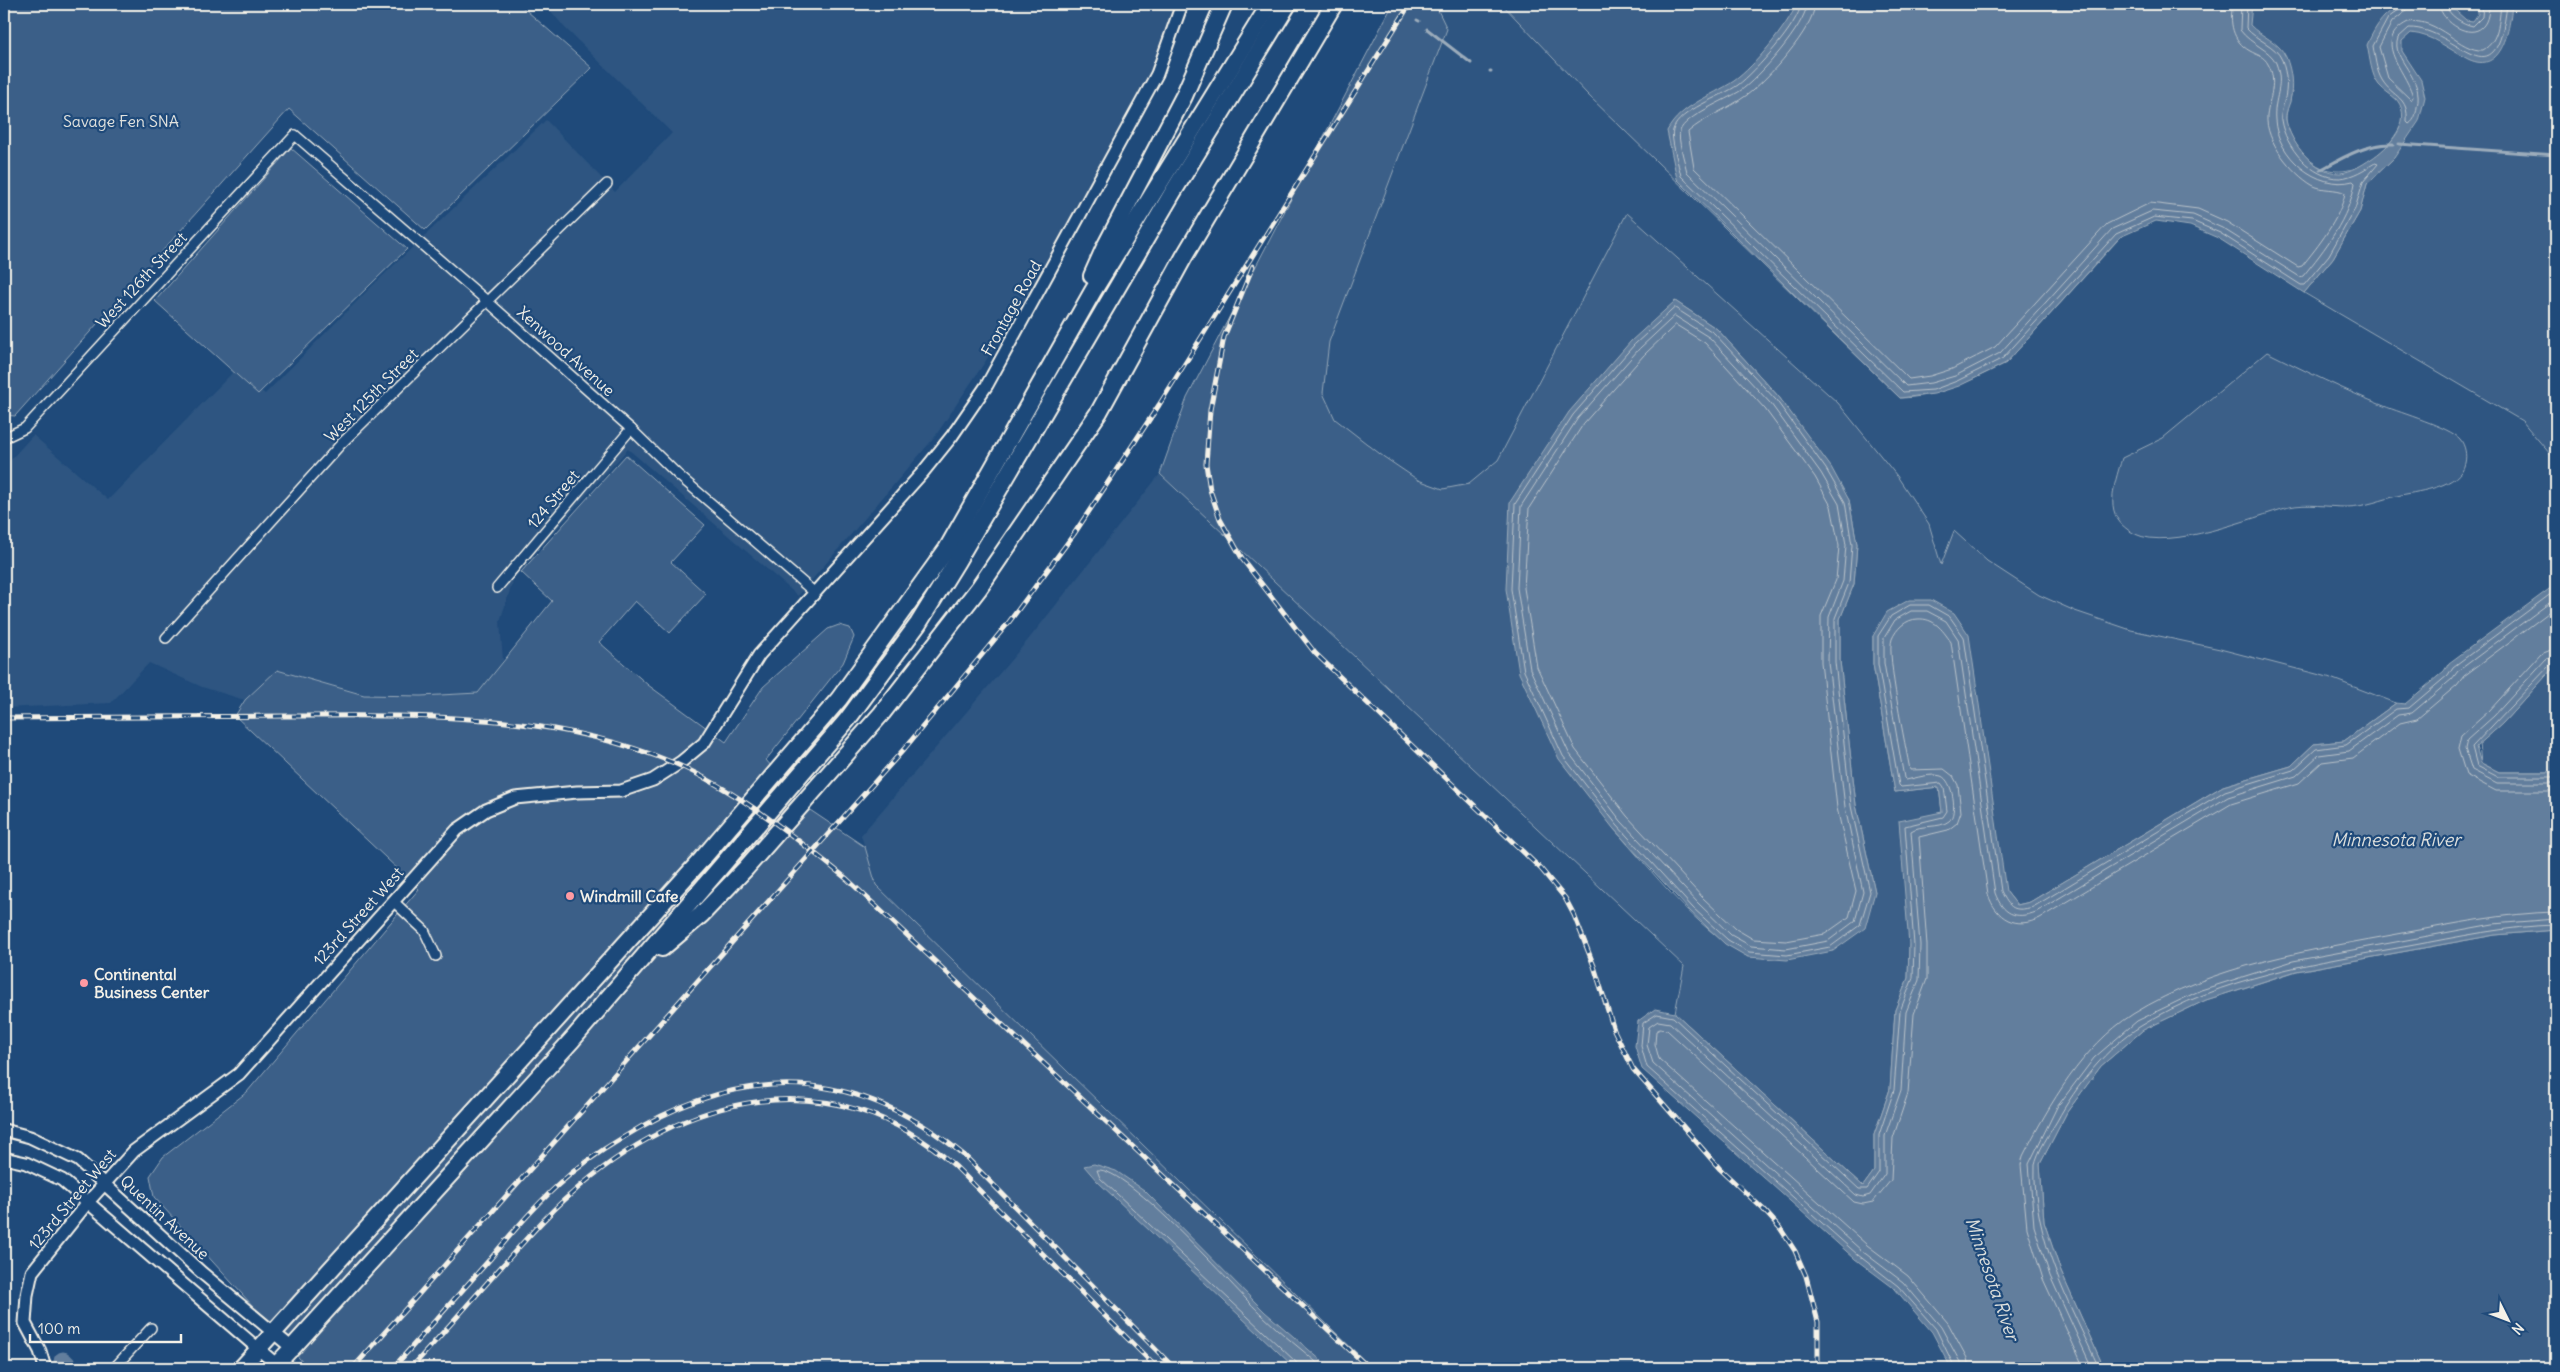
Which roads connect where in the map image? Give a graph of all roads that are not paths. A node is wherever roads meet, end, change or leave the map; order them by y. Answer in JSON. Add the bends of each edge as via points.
{"nodes":[{"id":1,"x":1182,"y":4,"type":"edge"},
{"id":2,"x":1224,"y":4,"type":"edge"},
{"id":3,"x":1270,"y":4,"type":"edge"},
{"id":4,"x":1288,"y":4,"type":"edge"},
{"id":5,"x":1334,"y":4,"type":"edge"},
{"id":6,"x":295,"y":135,"type":"joint"},
{"id":7,"x":607,"y":184,"type":"dead end"},
{"id":8,"x":487,"y":301,"type":"junction"},
{"id":9,"x":1064,"y":342,"type":"junction"},
{"id":10,"x":631,"y":429,"type":"junction"},
{"id":11,"x":4,"y":438,"type":"edge"},
{"id":12,"x":497,"y":588,"type":"dead end"},
{"id":13,"x":816,"y":593,"type":"junction"},
{"id":14,"x":166,"y":638,"type":"dead end"},
{"id":15,"x":392,"y":901,"type":"junction"},
{"id":16,"x":436,"y":956,"type":"dead end"},
{"id":17,"x":622,"y":982,"type":"junction"},
{"id":18,"x":4,"y":1130,"type":"edge"},
{"id":19,"x":4,"y":1158,"type":"edge"},
{"id":20,"x":104,"y":1184,"type":"junction"},
{"id":21,"x":88,"y":1202,"type":"junction"},
{"id":22,"x":151,"y":1328,"type":"dead end"},
{"id":23,"x":273,"y":1333,"type":"junction"},
{"id":24,"x":292,"y":1348,"type":"junction"},
{"id":25,"x":258,"y":1350,"type":"junction"},
{"id":26,"x":275,"y":1366,"type":"edge"},
{"id":27,"x":45,"y":1368,"type":"edge"},
{"id":28,"x":114,"y":1368,"type":"edge"},
{"id":29,"x":241,"y":1368,"type":"edge"}],
"edges":[{"from":1,"to":13,"type":"street","name":"Frontage Road","via":[[1157,74],[987,385],[934,458]]},
{"from":2,"to":9,"type":"highway","via":[[1184,96],[1104,249]]},
{"from":3,"to":9,"type":"highway"},
{"from":4,"to":17,"type":"highway","via":[[1168,200],[918,624],[847,720]]},
{"from":5,"to":17,"type":"highway","via":[[1184,255],[1099,412],[979,588],[882,713],[741,874],[701,914]]},
{"from":6,"to":8,"type":"street","name":"Xenwood Avenue"},
{"from":6,"to":11,"type":"street","name":"West 126th Street","via":[[25,428]]},
{"from":7,"to":8,"type":"street","name":"West 125th Street"},
{"from":8,"to":10,"type":"street","name":"Xenwood Avenue"},
{"from":8,"to":14,"type":"street","name":"West 125th Street","via":[[341,444]]},
{"from":9,"to":23,"type":"highway","via":[[947,549],[839,699],[702,859]]},
{"from":10,"to":12,"type":"street","name":"124 Street"},
{"from":10,"to":13,"type":"street","name":"Xenwood Avenue","via":[[677,474]]},
{"from":13,"to":15,"type":"street","name":"123rd Street West","via":[[759,655],[704,743],[682,762],[653,780],[621,791],[515,798],[486,810],[456,830]]},
{"from":15,"to":16,"type":"street","via":[[424,930]]},
{"from":15,"to":20,"type":"street","name":"123rd Street West","via":[[239,1074],[134,1151]]},
{"from":17,"to":24,"type":"highway"},
{"from":18,"to":20,"type":"street","name":"Quentin Avenue","via":[[30,1137],[78,1160]]},
{"from":19,"to":21,"type":"street","via":[[62,1180]]},
{"from":20,"to":21,"type":"street","name":"123rd Street West"},
{"from":20,"to":23,"type":"street","name":"Quentin Avenue"},
{"from":21,"to":25,"type":"street"},
{"from":21,"to":27,"type":"street","name":"123rd Street West","via":[[32,1272],[25,1323]]},
{"from":22,"to":28,"type":"street"},
{"from":23,"to":24,"type":"street","name":"Quentin Avenue"},
{"from":23,"to":25,"type":"highway"},
{"from":24,"to":26,"type":"highway"},
{"from":25,"to":26,"type":"street"},
{"from":25,"to":29,"type":"highway"}]}
